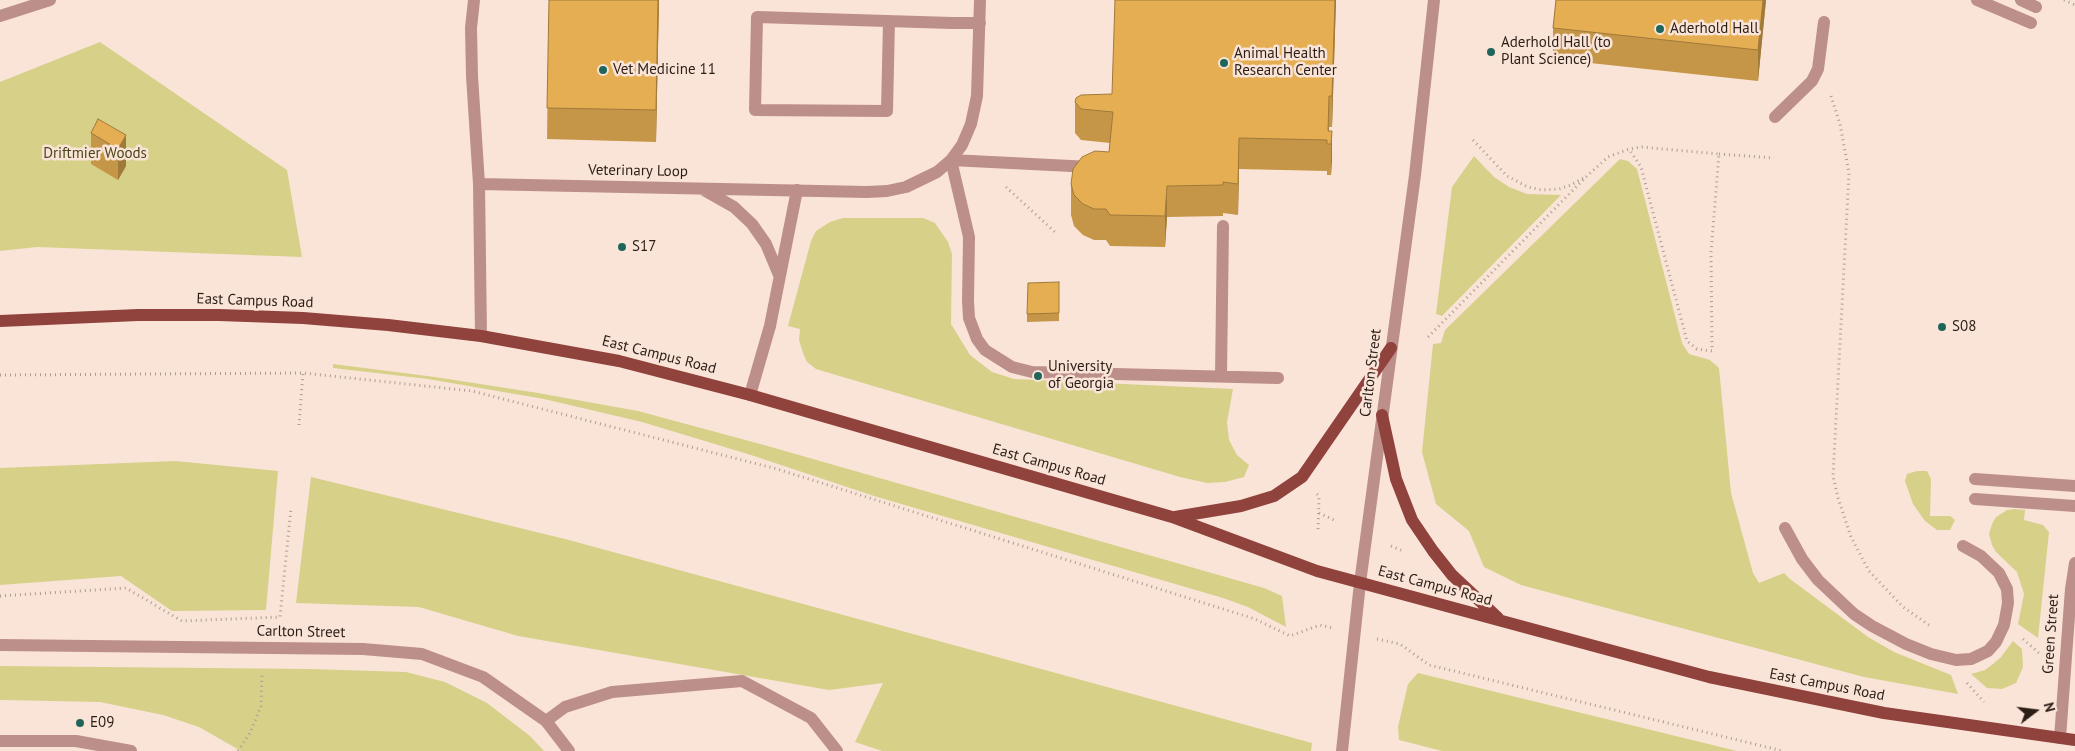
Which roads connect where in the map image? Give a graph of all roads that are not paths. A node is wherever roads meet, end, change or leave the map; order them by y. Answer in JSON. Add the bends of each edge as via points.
{"nodes":[{"id":1,"x":50,"y":0,"type":"edge"},
{"id":2,"x":474,"y":0,"type":"edge"},
{"id":3,"x":980,"y":0,"type":"edge"},
{"id":4,"x":1434,"y":0,"type":"edge"},
{"id":5,"x":1977,"y":0,"type":"edge"},
{"id":6,"x":2021,"y":0,"type":"edge"},
{"id":7,"x":2036,"y":7,"type":"dead end"},
{"id":8,"x":0,"y":16,"type":"edge"},
{"id":9,"x":889,"y":21,"type":"junction"},
{"id":10,"x":1824,"y":22,"type":"dead end"},
{"id":11,"x":980,"y":23,"type":"junction"},
{"id":12,"x":2031,"y":23,"type":"dead end"},
{"id":13,"x":1775,"y":117,"type":"dead end"},
{"id":14,"x":950,"y":160,"type":"junction"},
{"id":15,"x":1104,"y":168,"type":"edge"},
{"id":16,"x":479,"y":184,"type":"junction"},
{"id":17,"x":702,"y":189,"type":"junction"},
{"id":18,"x":797,"y":190,"type":"junction"},
{"id":19,"x":1223,"y":226,"type":"dead end"},
{"id":20,"x":780,"y":276,"type":"junction"},
{"id":21,"x":0,"y":321,"type":"edge"},
{"id":22,"x":481,"y":336,"type":"junction"},
{"id":23,"x":1391,"y":348,"type":"junction"},
{"id":24,"x":1221,"y":376,"type":"junction"},
{"id":25,"x":1278,"y":378,"type":"dead end"},
{"id":26,"x":750,"y":395,"type":"junction"},
{"id":27,"x":1382,"y":415,"type":"junction"},
{"id":28,"x":1975,"y":479,"type":"dead end"},
{"id":29,"x":2075,"y":486,"type":"edge"},
{"id":30,"x":1975,"y":499,"type":"dead end"},
{"id":31,"x":2075,"y":506,"type":"edge"},
{"id":32,"x":1172,"y":517,"type":"junction"},
{"id":33,"x":1785,"y":528,"type":"dead end"},
{"id":34,"x":1963,"y":546,"type":"dead end"},
{"id":35,"x":2075,"y":563,"type":"edge"},
{"id":36,"x":1360,"y":583,"type":"junction"},
{"id":37,"x":1500,"y":620,"type":"junction"},
{"id":38,"x":0,"y":645,"type":"edge"},
{"id":39,"x":546,"y":721,"type":"junction"},
{"id":40,"x":2060,"y":738,"type":"junction"},
{"id":41,"x":2075,"y":740,"type":"edge"},
{"id":42,"x":0,"y":741,"type":"edge"},
{"id":43,"x":39,"y":746,"type":"edge"},
{"id":44,"x":131,"y":751,"type":"edge"},
{"id":45,"x":569,"y":751,"type":"edge"},
{"id":46,"x":837,"y":751,"type":"edge"},
{"id":47,"x":1342,"y":751,"type":"edge"}],
"edges":[{"from":1,"to":8,"type":"street"},
{"from":2,"to":16,"type":"street","via":[[472,76]]},
{"from":3,"to":11,"type":"street","name":"Veterinary Loop"},
{"from":4,"to":23,"type":"street","name":"Carlton Street"},
{"from":5,"to":12,"type":"street"},
{"from":6,"to":7,"type":"street"},
{"from":9,"to":9,"type":"street","via":[[757,17],[755,110],[887,111]]},
{"from":9,"to":11,"type":"street"},
{"from":10,"to":13,"type":"street","via":[[1818,69],[1812,80]]},
{"from":11,"to":14,"type":"street","name":"Veterinary Loop","via":[[977,96],[971,124],[962,145]]},
{"from":14,"to":15,"type":"street"},
{"from":14,"to":18,"type":"street","name":"Veterinary Loop","via":[[924,180],[887,191]]},
{"from":14,"to":24,"type":"street","via":[[969,237],[969,318],[977,339],[986,350],[1012,367],[1032,372]]},
{"from":16,"to":17,"type":"street","name":"Veterinary Loop"},
{"from":16,"to":22,"type":"street"},
{"from":17,"to":18,"type":"street","name":"Veterinary Loop"},
{"from":17,"to":20,"type":"street","via":[[734,208],[752,224],[766,244]]},
{"from":18,"to":20,"type":"street"},
{"from":19,"to":24,"type":"street"},
{"from":20,"to":26,"type":"street","via":[[770,326]]},
{"from":21,"to":22,"type":"main road","name":"East Campus Road","via":[[138,314],[219,315],[378,324]]},
{"from":22,"to":26,"type":"main road","name":"East Campus Road","via":[[619,361]]},
{"from":23,"to":27,"type":"street","name":"Carlton Street"},
{"from":23,"to":32,"type":"main road","via":[[1302,477],[1274,496],[1241,506]]},
{"from":24,"to":25,"type":"street"},
{"from":26,"to":32,"type":"main road","name":"East Campus Road"},
{"from":27,"to":36,"type":"street","name":"Carlton Street"},
{"from":27,"to":37,"type":"main road","via":[[1396,479],[1412,520],[1452,574]]},
{"from":28,"to":29,"type":"street"},
{"from":30,"to":31,"type":"street"},
{"from":32,"to":36,"type":"main road","name":"East Campus Road","via":[[1317,571]]},
{"from":33,"to":34,"type":"street","via":[[1818,580],[1854,614],[1906,644],[1956,660],[1971,659],[1988,651],[2004,625],[2008,602],[2007,589],[1999,573],[1981,556]]},
{"from":35,"to":40,"type":"street","name":"Green Street"},
{"from":36,"to":37,"type":"main road","name":"East Campus Road"},
{"from":36,"to":47,"type":"street","name":"Carlton Street"},
{"from":37,"to":40,"type":"main road","name":"East Campus Road","via":[[1709,677],[1884,713]]},
{"from":38,"to":39,"type":"street","name":"Carlton Street","via":[[354,648],[422,654],[483,677]]},
{"from":39,"to":45,"type":"street","name":"Carlton Street"},
{"from":39,"to":46,"type":"street","via":[[565,707],[612,692],[742,681],[811,718]]},
{"from":40,"to":41,"type":"main road","name":"East Campus Road"},
{"from":42,"to":43,"type":"street"},
{"from":43,"to":44,"type":"street","via":[[76,741]]}]}
